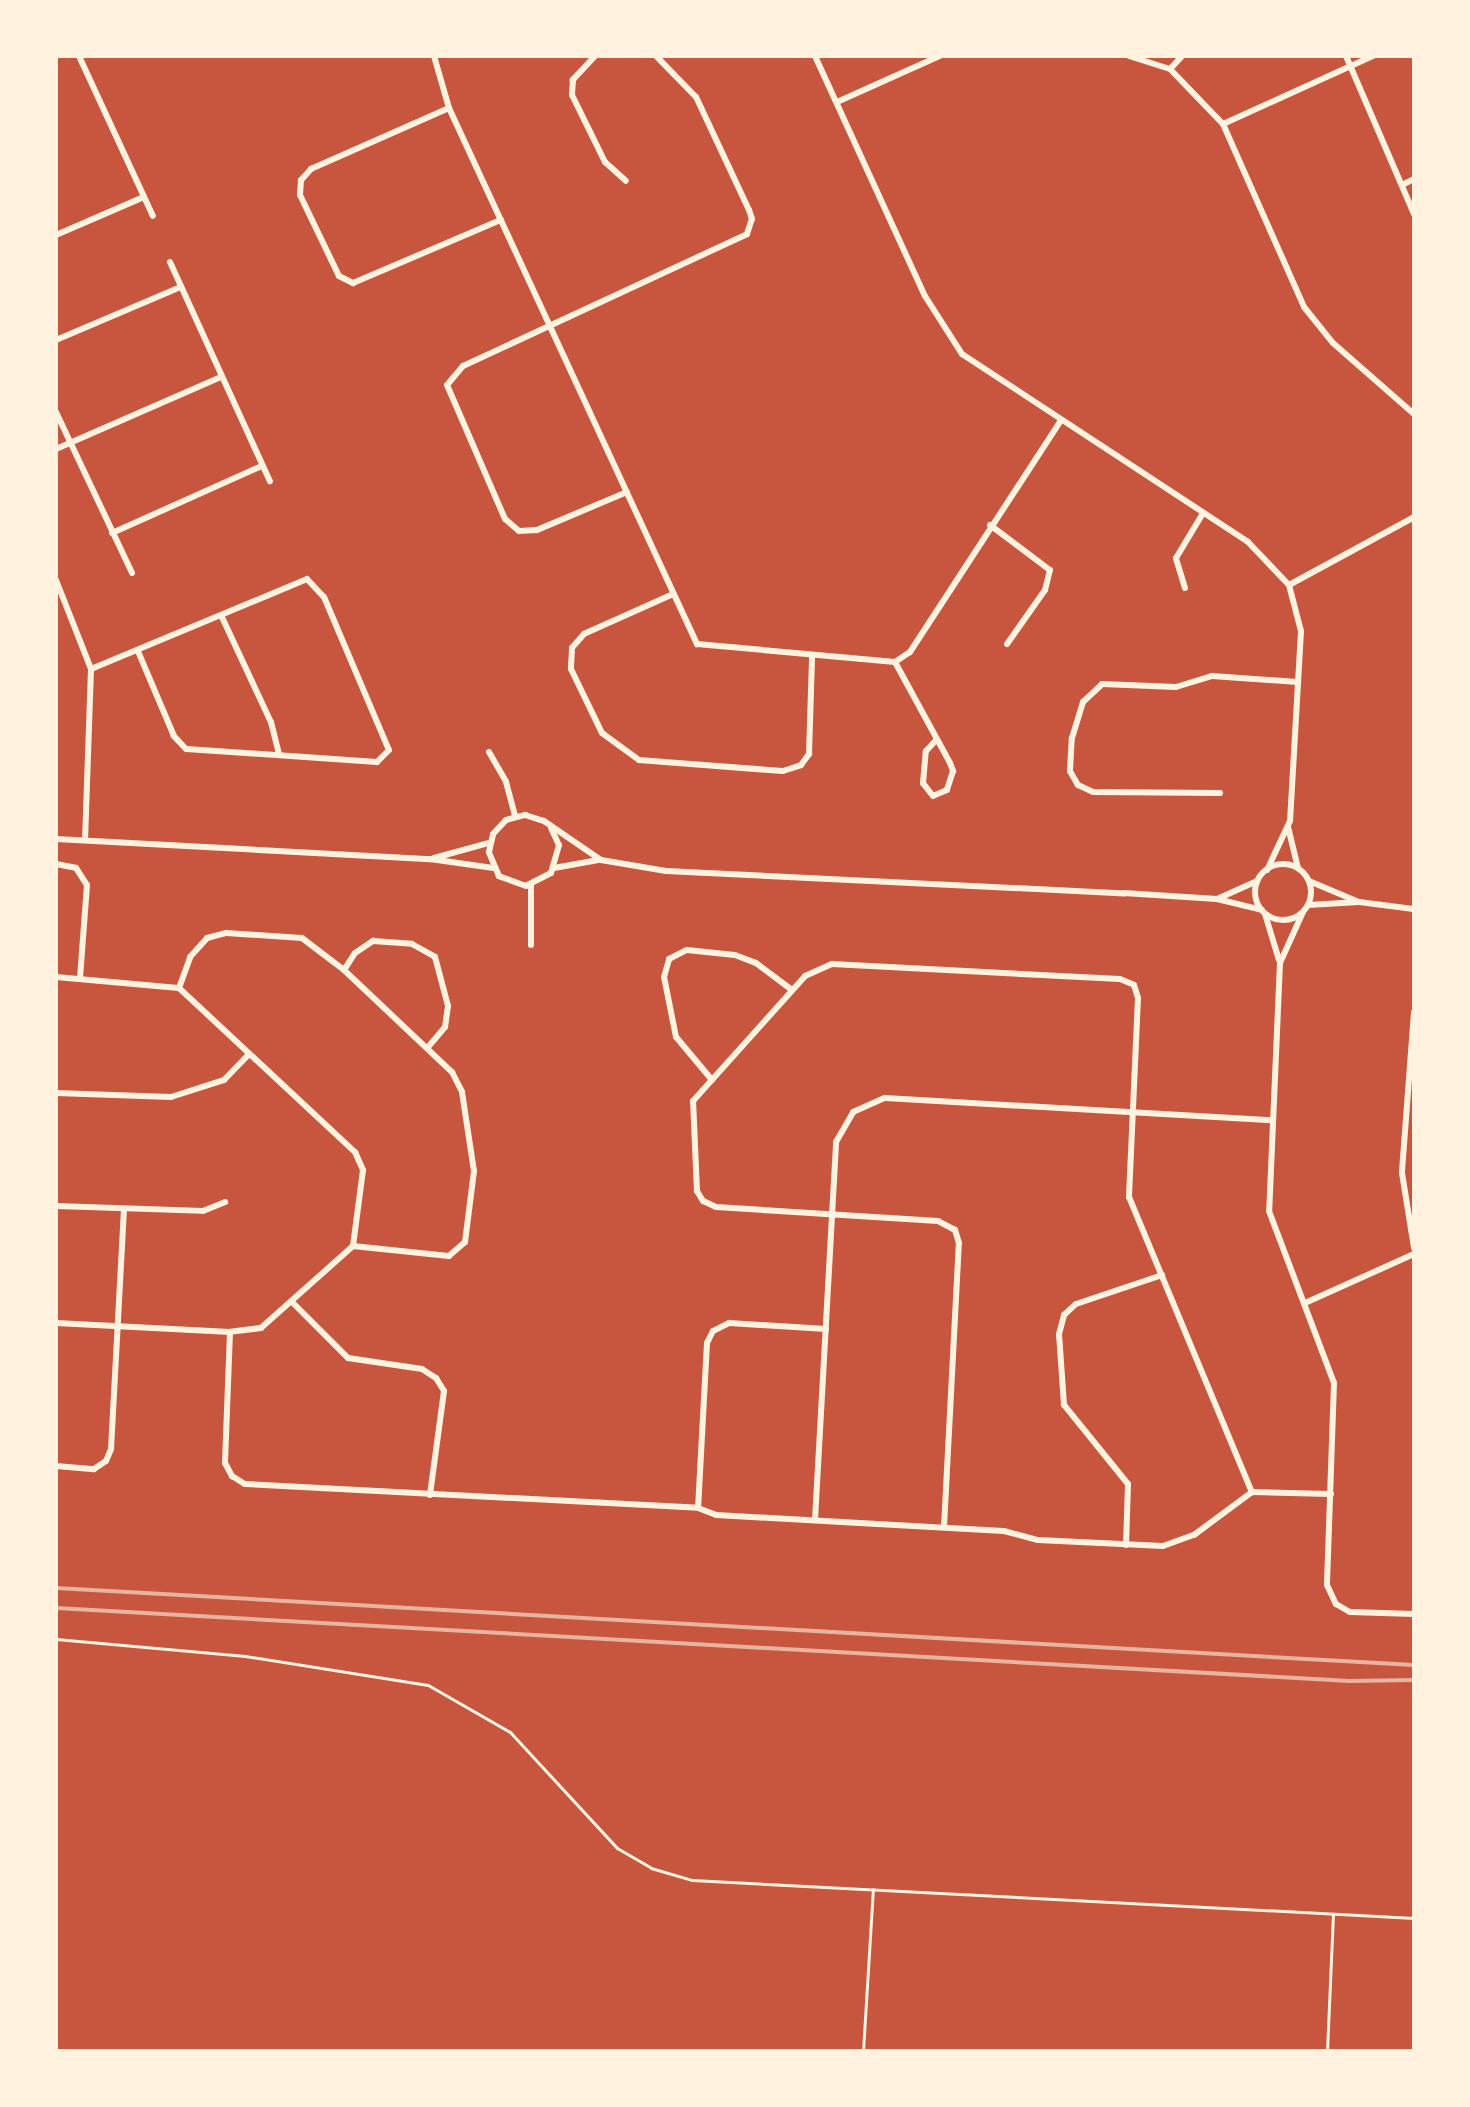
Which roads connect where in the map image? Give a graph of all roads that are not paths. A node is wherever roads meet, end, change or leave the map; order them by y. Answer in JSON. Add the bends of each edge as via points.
{"nodes":[{"id":1,"x":79,"y":56,"type":"edge"},
{"id":2,"x":434,"y":56,"type":"edge"},
{"id":3,"x":595,"y":56,"type":"edge"},
{"id":4,"x":656,"y":56,"type":"edge"},
{"id":5,"x":815,"y":56,"type":"edge"},
{"id":6,"x":940,"y":56,"type":"edge"},
{"id":7,"x":1129,"y":56,"type":"edge"},
{"id":8,"x":1182,"y":56,"type":"edge"},
{"id":9,"x":1346,"y":56,"type":"edge"},
{"id":10,"x":1373,"y":56,"type":"edge"},
{"id":11,"x":1351,"y":66,"type":"junction"},
{"id":12,"x":1170,"y":69,"type":"junction"},
{"id":13,"x":837,"y":102,"type":"junction"},
{"id":14,"x":449,"y":108,"type":"junction"},
{"id":15,"x":1223,"y":124,"type":"junction"},
{"id":16,"x":1414,"y":179,"type":"edge"},
{"id":17,"x":626,"y":181,"type":"dead end"},
{"id":18,"x":1402,"y":185,"type":"junction"},
{"id":19,"x":144,"y":197,"type":"junction"},
{"id":20,"x":1414,"y":214,"type":"edge"},
{"id":21,"x":153,"y":216,"type":"dead end"},
{"id":22,"x":501,"y":220,"type":"junction"},
{"id":23,"x":57,"y":231,"type":"edge"},
{"id":24,"x":170,"y":262,"type":"dead end"},
{"id":25,"x":181,"y":287,"type":"junction"},
{"id":26,"x":551,"y":329,"type":"junction"},
{"id":27,"x":56,"y":340,"type":"edge"},
{"id":28,"x":221,"y":377,"type":"junction"},
{"id":29,"x":56,"y":412,"type":"edge"},
{"id":30,"x":1414,"y":414,"type":"edge"},
{"id":31,"x":1061,"y":420,"type":"junction"},
{"id":32,"x":70,"y":443,"type":"junction"},
{"id":33,"x":56,"y":449,"type":"edge"},
{"id":34,"x":262,"y":466,"type":"junction"},
{"id":35,"x":270,"y":481,"type":"dead end"},
{"id":36,"x":627,"y":492,"type":"junction"},
{"id":37,"x":1203,"y":513,"type":"junction"},
{"id":38,"x":1414,"y":517,"type":"edge"},
{"id":39,"x":990,"y":525,"type":"junction"},
{"id":40,"x":112,"y":533,"type":"junction"},
{"id":41,"x":132,"y":573,"type":"dead end"},
{"id":42,"x":56,"y":580,"type":"edge"},
{"id":43,"x":1289,"y":585,"type":"junction"},
{"id":44,"x":1185,"y":588,"type":"dead end"},
{"id":45,"x":671,"y":595,"type":"junction"},
{"id":46,"x":60,"y":600,"type":"edge"},
{"id":47,"x":221,"y":615,"type":"junction"},
{"id":48,"x":1007,"y":644,"type":"dead end"},
{"id":49,"x":138,"y":651,"type":"junction"},
{"id":50,"x":812,"y":656,"type":"junction"},
{"id":51,"x":895,"y":662,"type":"junction"},
{"id":52,"x":91,"y":669,"type":"junction"},
{"id":53,"x":1298,"y":682,"type":"junction"},
{"id":54,"x":937,"y":739,"type":"junction"},
{"id":55,"x":489,"y":752,"type":"dead end"},
{"id":56,"x":279,"y":755,"type":"junction"},
{"id":57,"x":1220,"y":793,"type":"dead end"},
{"id":58,"x":515,"y":816,"type":"junction"},
{"id":59,"x":1288,"y":827,"type":"junction"},
{"id":60,"x":551,"y":828,"type":"junction"},
{"id":61,"x":56,"y":839,"type":"edge"},
{"id":62,"x":85,"y":840,"type":"junction"},
{"id":63,"x":489,"y":843,"type":"junction"},
{"id":64,"x":430,"y":859,"type":"junction"},
{"id":65,"x":601,"y":860,"type":"junction"},
{"id":66,"x":56,"y":864,"type":"edge"},
{"id":67,"x":493,"y":868,"type":"junction"},
{"id":68,"x":554,"y":868,"type":"junction"},
{"id":69,"x":1298,"y":868,"type":"junction"},
{"id":70,"x":1267,"y":870,"type":"junction"},
{"id":71,"x":1259,"y":879,"type":"junction"},
{"id":72,"x":1309,"y":881,"type":"junction"},
{"id":73,"x":531,"y":885,"type":"junction"},
{"id":74,"x":1217,"y":899,"type":"junction"},
{"id":75,"x":1359,"y":902,"type":"junction"},
{"id":76,"x":1306,"y":908,"type":"junction"},
{"id":77,"x":1414,"y":909,"type":"edge"},
{"id":78,"x":1264,"y":912,"type":"junction"},
{"id":79,"x":531,"y":945,"type":"dead end"},
{"id":80,"x":1280,"y":963,"type":"junction"},
{"id":81,"x":344,"y":970,"type":"junction"},
{"id":82,"x":56,"y":977,"type":"edge"},
{"id":83,"x":80,"y":979,"type":"junction"},
{"id":84,"x":179,"y":988,"type":"junction"},
{"id":85,"x":792,"y":990,"type":"junction"},
{"id":86,"x":1414,"y":1012,"type":"edge"},
{"id":87,"x":428,"y":1047,"type":"junction"},
{"id":88,"x":249,"y":1054,"type":"junction"},
{"id":89,"x":712,"y":1080,"type":"junction"},
{"id":90,"x":56,"y":1093,"type":"edge"},
{"id":91,"x":1132,"y":1113,"type":"junction"},
{"id":92,"x":1271,"y":1120,"type":"junction"},
{"id":93,"x":225,"y":1202,"type":"dead end"},
{"id":94,"x":56,"y":1206,"type":"edge"},
{"id":95,"x":124,"y":1211,"type":"junction"},
{"id":96,"x":832,"y":1215,"type":"junction"},
{"id":97,"x":353,"y":1246,"type":"junction"},
{"id":98,"x":1414,"y":1248,"type":"edge"},
{"id":99,"x":1414,"y":1254,"type":"edge"},
{"id":100,"x":1162,"y":1275,"type":"junction"},
{"id":101,"x":293,"y":1303,"type":"junction"},
{"id":102,"x":1305,"y":1303,"type":"junction"},
{"id":103,"x":56,"y":1323,"type":"edge"},
{"id":104,"x":118,"y":1326,"type":"junction"},
{"id":105,"x":826,"y":1329,"type":"junction"},
{"id":106,"x":230,"y":1332,"type":"junction"},
{"id":107,"x":56,"y":1466,"type":"edge"},
{"id":108,"x":1252,"y":1492,"type":"junction"},
{"id":109,"x":1331,"y":1494,"type":"junction"},
{"id":110,"x":430,"y":1495,"type":"junction"},
{"id":111,"x":698,"y":1508,"type":"junction"},
{"id":112,"x":815,"y":1520,"type":"junction"},
{"id":113,"x":944,"y":1527,"type":"junction"},
{"id":114,"x":1126,"y":1545,"type":"junction"},
{"id":115,"x":1414,"y":1614,"type":"edge"},
{"id":116,"x":56,"y":1639,"type":"edge"},
{"id":117,"x":873,"y":1889,"type":"junction"},
{"id":118,"x":1333,"y":1914,"type":"junction"},
{"id":119,"x":1414,"y":1918,"type":"edge"},
{"id":120,"x":863,"y":2051,"type":"edge"},
{"id":121,"x":1327,"y":2051,"type":"edge"}],
"edges":[{"from":1,"to":19,"type":"street"},
{"from":2,"to":14,"type":"street"},
{"from":3,"to":17,"type":"street","via":[[573,80],[572,95],[605,162]]},
{"from":4,"to":26,"type":"street","via":[[696,97],[749,210],[751,227],[727,247]]},
{"from":5,"to":13,"type":"street"},
{"from":6,"to":13,"type":"street"},
{"from":7,"to":12,"type":"street"},
{"from":8,"to":12,"type":"street"},
{"from":9,"to":11,"type":"street"},
{"from":10,"to":11,"type":"street"},
{"from":11,"to":15,"type":"street"},
{"from":11,"to":18,"type":"street"},
{"from":12,"to":15,"type":"street"},
{"from":13,"to":31,"type":"street","via":[[946,336],[962,354]]},
{"from":14,"to":22,"type":"street"},
{"from":14,"to":22,"type":"street","via":[[311,169],[301,180],[300,195],[339,276],[353,283]]},
{"from":15,"to":30,"type":"street","via":[[1316,326]]},
{"from":16,"to":18,"type":"street"},
{"from":18,"to":20,"type":"street"},
{"from":19,"to":21,"type":"street"},
{"from":19,"to":23,"type":"street"},
{"from":22,"to":26,"type":"street"},
{"from":24,"to":25,"type":"street"},
{"from":25,"to":27,"type":"street"},
{"from":25,"to":28,"type":"street"},
{"from":26,"to":36,"type":"street"},
{"from":26,"to":36,"type":"street","via":[[457,370],[447,385],[505,519],[519,531],[537,530]]},
{"from":28,"to":32,"type":"street"},
{"from":28,"to":34,"type":"street"},
{"from":29,"to":32,"type":"street"},
{"from":31,"to":37,"type":"street"},
{"from":31,"to":39,"type":"street"},
{"from":32,"to":33,"type":"street"},
{"from":32,"to":40,"type":"street"},
{"from":34,"to":35,"type":"street"},
{"from":34,"to":40,"type":"street"},
{"from":36,"to":45,"type":"street"},
{"from":37,"to":43,"type":"street","via":[[1267,557]]},
{"from":37,"to":44,"type":"street","via":[[1176,558]]},
{"from":38,"to":43,"type":"street"},
{"from":39,"to":48,"type":"street","via":[[1050,570],[1045,590]]},
{"from":39,"to":51,"type":"street","via":[[910,652]]},
{"from":40,"to":41,"type":"street"},
{"from":42,"to":46,"type":"street"},
{"from":43,"to":53,"type":"street","via":[[1301,631]]},
{"from":45,"to":50,"type":"street","via":[[697,644]]},
{"from":45,"to":50,"type":"street","via":[[584,634],[570,658],[602,733],[639,760],[796,769],[809,754]]},
{"from":46,"to":52,"type":"street"},
{"from":47,"to":49,"type":"street"},
{"from":47,"to":56,"type":"street","via":[[271,722]]},
{"from":47,"to":56,"type":"street","via":[[301,578],[315,584],[390,746],[377,762]]},
{"from":49,"to":52,"type":"street"},
{"from":49,"to":56,"type":"street","via":[[182,747]]},
{"from":50,"to":51,"type":"street"},
{"from":51,"to":54,"type":"street"},
{"from":52,"to":62,"type":"street"},
{"from":53,"to":57,"type":"street","via":[[1212,676],[1176,687],[1102,684],[1083,702],[1072,738],[1070,771],[1078,785],[1093,792]]},
{"from":53,"to":59,"type":"street"},
{"from":54,"to":54,"type":"street","via":[[926,751],[923,783],[933,796],[947,790],[953,771]]},
{"from":55,"to":58,"type":"street","via":[[506,782]]},
{"from":58,"to":60,"type":"street","via":[[535,817]]},
{"from":58,"to":63,"type":"street","via":[[499,826]]},
{"from":59,"to":69,"type":"street"},
{"from":59,"to":70,"type":"street"},
{"from":60,"to":65,"type":"street"},
{"from":60,"to":68,"type":"street","via":[[559,845]]},
{"from":61,"to":62,"type":"street"},
{"from":62,"to":64,"type":"street"},
{"from":63,"to":64,"type":"street"},
{"from":63,"to":67,"type":"street"},
{"from":64,"to":67,"type":"street"},
{"from":65,"to":68,"type":"street"},
{"from":65,"to":74,"type":"street","via":[[710,874]]},
{"from":66,"to":83,"type":"street","via":[[82,873],[87,885]]},
{"from":67,"to":73,"type":"street","via":[[507,882]]},
{"from":68,"to":73,"type":"street"},
{"from":69,"to":70,"type":"street","via":[[1282,864]]},
{"from":69,"to":72,"type":"street"},
{"from":70,"to":71,"type":"street"},
{"from":71,"to":74,"type":"street"},
{"from":71,"to":78,"type":"street","via":[[1256,892]]},
{"from":72,"to":75,"type":"street"},
{"from":72,"to":76,"type":"street"},
{"from":73,"to":79,"type":"street"},
{"from":74,"to":78,"type":"street"},
{"from":75,"to":76,"type":"street"},
{"from":75,"to":77,"type":"street"},
{"from":76,"to":78,"type":"street","via":[[1289,920]]},
{"from":76,"to":80,"type":"street"},
{"from":78,"to":80,"type":"street"},
{"from":80,"to":92,"type":"street"},
{"from":81,"to":84,"type":"street","via":[[302,938],[216,934],[197,945]]},
{"from":81,"to":87,"type":"street"},
{"from":81,"to":87,"type":"street","via":[[355,953],[373,941],[412,944],[435,957],[448,1006],[445,1027]]},
{"from":82,"to":83,"type":"street"},
{"from":83,"to":84,"type":"street"},
{"from":84,"to":88,"type":"street"},
{"from":85,"to":89,"type":"street"},
{"from":85,"to":89,"type":"street","via":[[756,963],[735,955],[687,950],[669,959],[664,977],[676,1037]]},
{"from":85,"to":91,"type":"street","via":[[805,976],[832,964],[1125,979],[1138,993]]},
{"from":86,"to":98,"type":"street","via":[[1402,1173]]},
{"from":87,"to":97,"type":"street","via":[[462,1092],[474,1171],[465,1242],[449,1256]]},
{"from":88,"to":90,"type":"street","via":[[224,1080],[171,1097]]},
{"from":88,"to":97,"type":"street","via":[[359,1157],[363,1178]]},
{"from":89,"to":96,"type":"street","via":[[693,1101],[690,1118],[701,1198],[716,1207]]},
{"from":91,"to":92,"type":"street"},
{"from":91,"to":96,"type":"street","via":[[885,1098],[868,1103],[847,1118],[836,1142]]},
{"from":91,"to":100,"type":"street","via":[[1129,1197]]},
{"from":92,"to":102,"type":"street","via":[[1269,1211]]},
{"from":93,"to":95,"type":"street","via":[[203,1211]]},
{"from":94,"to":95,"type":"street"},
{"from":95,"to":104,"type":"street"},
{"from":96,"to":105,"type":"street"},
{"from":96,"to":113,"type":"street","via":[[943,1222],[959,1238]]},
{"from":97,"to":101,"type":"street"},
{"from":99,"to":102,"type":"street"},
{"from":100,"to":108,"type":"street"},
{"from":100,"to":114,"type":"street","via":[[1076,1304],[1064,1315],[1059,1334],[1064,1405],[1128,1484]]},
{"from":101,"to":106,"type":"street","via":[[261,1328]]},
{"from":101,"to":110,"type":"street","via":[[348,1358],[422,1369],[436,1378],[444,1391]]},
{"from":102,"to":109,"type":"street","via":[[1334,1383]]},
{"from":103,"to":104,"type":"street"},
{"from":104,"to":106,"type":"street"},
{"from":104,"to":107,"type":"street","via":[[110,1455],[94,1469]]},
{"from":105,"to":111,"type":"street","via":[[729,1323],[713,1331],[707,1343]]},
{"from":105,"to":112,"type":"street"},
{"from":106,"to":110,"type":"street","via":[[225,1463],[232,1476],[245,1484]]},
{"from":108,"to":109,"type":"street"},
{"from":108,"to":114,"type":"street","via":[[1180,1543]]},
{"from":109,"to":115,"type":"street","via":[[1326,1578],[1331,1598],[1350,1612]]},
{"from":110,"to":111,"type":"street"},
{"from":111,"to":112,"type":"street","via":[[716,1515]]},
{"from":112,"to":113,"type":"street"},
{"from":113,"to":114,"type":"street"},
{"from":116,"to":117,"type":"lane","via":[[245,1656],[428,1685],[510,1732],[617,1848],[651,1868],[692,1880]]},
{"from":117,"to":118,"type":"lane"},
{"from":117,"to":120,"type":"lane"},
{"from":118,"to":119,"type":"lane"},
{"from":118,"to":121,"type":"lane"}]}
